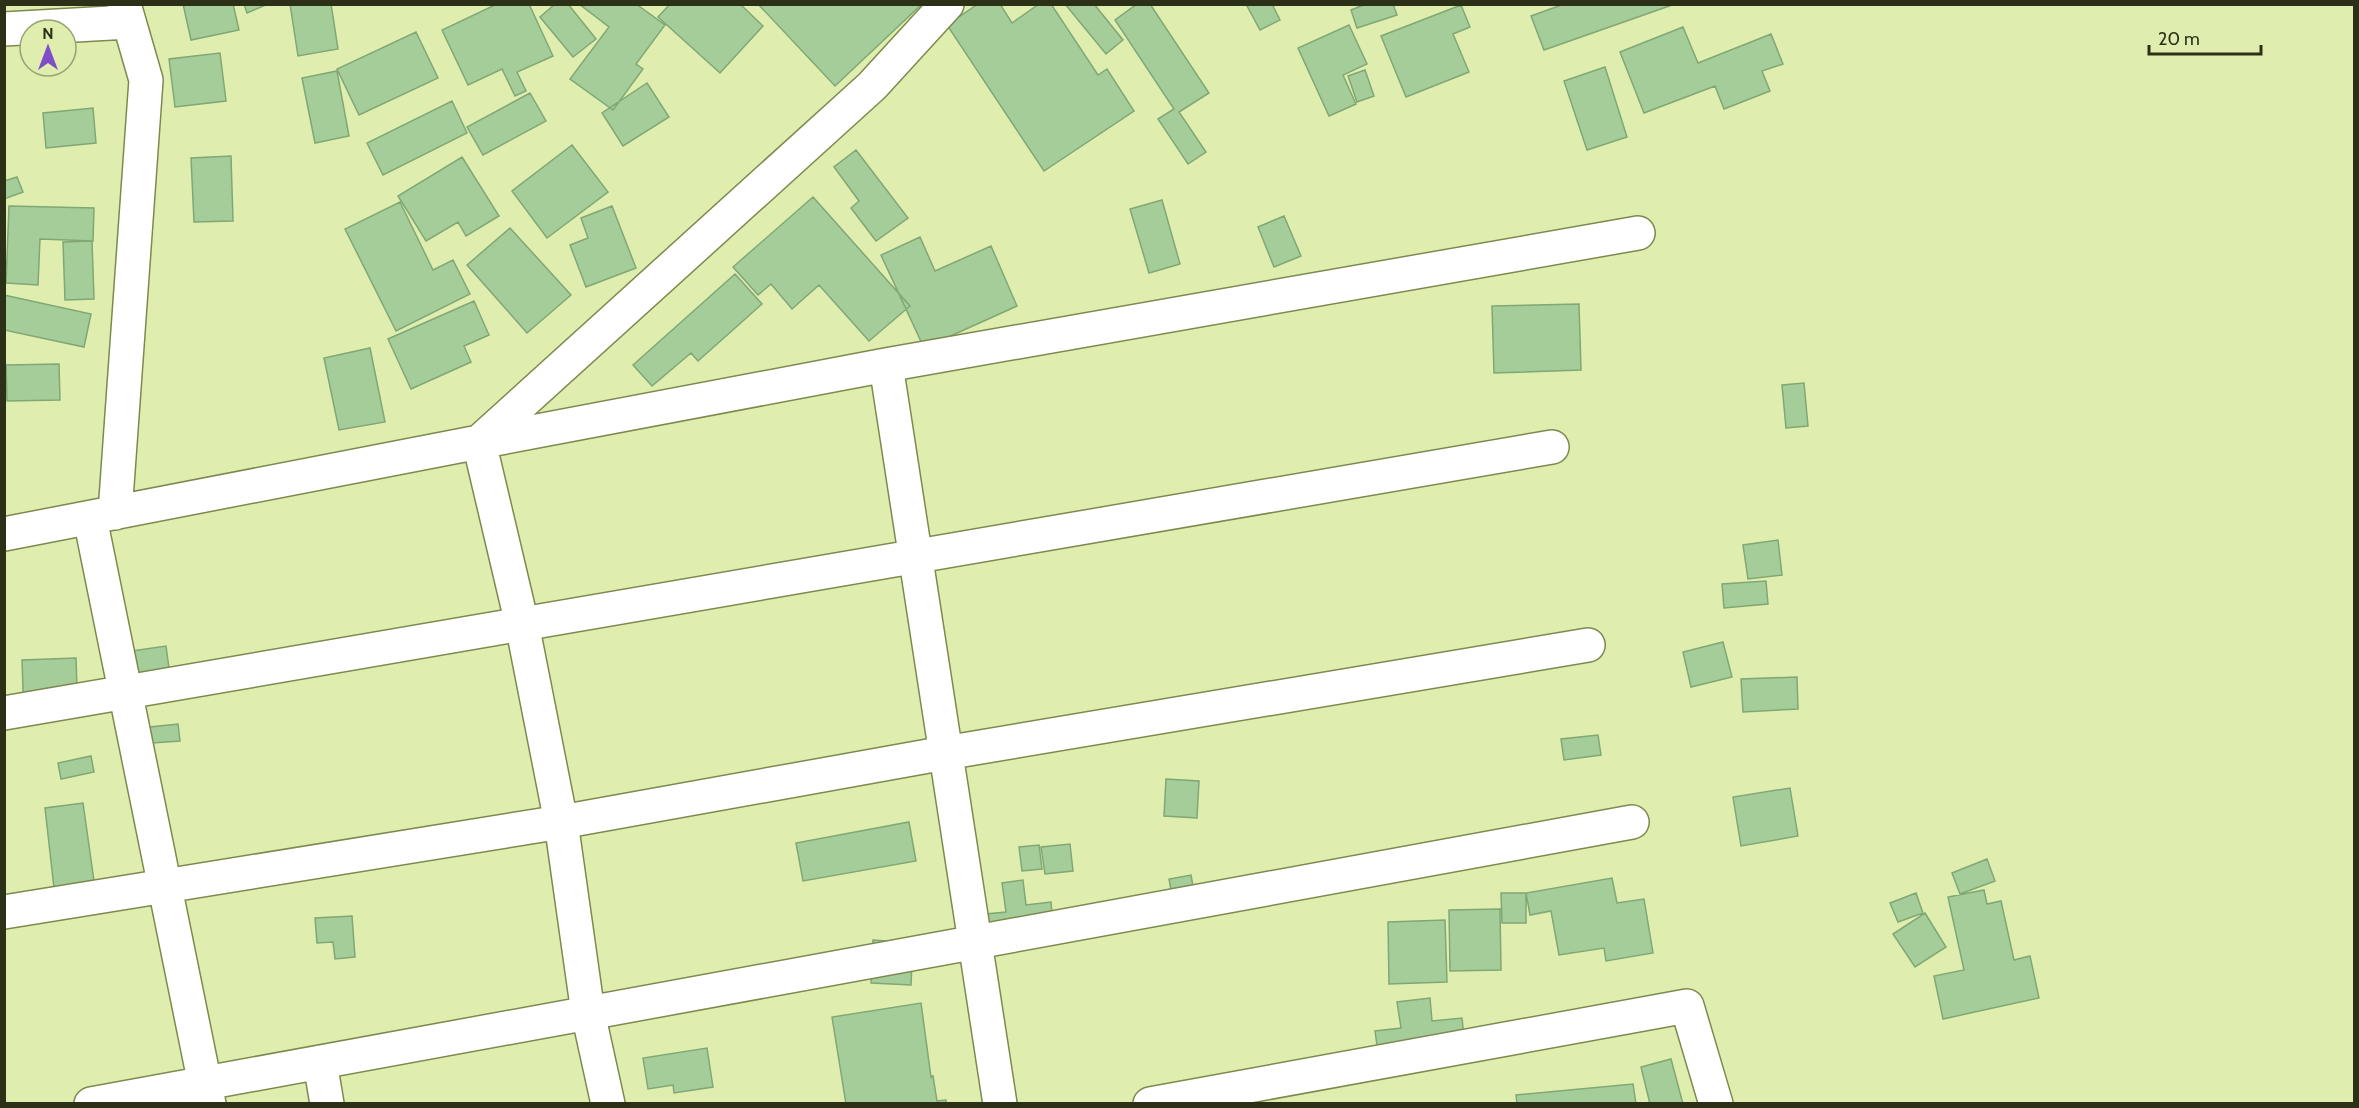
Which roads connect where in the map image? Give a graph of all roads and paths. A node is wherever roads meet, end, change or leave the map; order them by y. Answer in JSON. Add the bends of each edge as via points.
{"nodes":[{"id":1,"x":947,"y":4,"type":"edge"},
{"id":2,"x":127,"y":13,"type":"edge"},
{"id":3,"x":4,"y":29,"type":"edge"},
{"id":4,"x":1638,"y":233,"type":"dead end"},
{"id":5,"x":886,"y":365,"type":"junction"},
{"id":6,"x":479,"y":442,"type":"junction"},
{"id":7,"x":1552,"y":447,"type":"dead end"},
{"id":8,"x":103,"y":515,"type":"junction"},
{"id":9,"x":4,"y":534,"type":"edge"},
{"id":10,"x":914,"y":557,"type":"junction"},
{"id":11,"x":522,"y":624,"type":"junction"},
{"id":12,"x":1588,"y":645,"type":"dead end"},
{"id":13,"x":126,"y":692,"type":"junction"},
{"id":14,"x":4,"y":713,"type":"edge"},
{"id":15,"x":945,"y":753,"type":"junction"},
{"id":16,"x":561,"y":822,"type":"junction"},
{"id":17,"x":1632,"y":822,"type":"dead end"},
{"id":18,"x":165,"y":886,"type":"junction"},
{"id":19,"x":4,"y":912,"type":"edge"},
{"id":20,"x":976,"y":942,"type":"junction"},
{"id":21,"x":588,"y":1013,"type":"junction"},
{"id":22,"x":320,"y":1062,"type":"junction"},
{"id":23,"x":207,"y":1093,"type":"edge"},
{"id":24,"x":91,"y":1104,"type":"edge"},
{"id":25,"x":327,"y":1104,"type":"edge"},
{"id":26,"x":608,"y":1104,"type":"edge"},
{"id":27,"x":1000,"y":1104,"type":"edge"},
{"id":28,"x":1150,"y":1104,"type":"edge"},
{"id":29,"x":1716,"y":1104,"type":"edge"}],
"edges":[{"from":1,"to":6,"type":"street","via":[[872,86]]},
{"from":2,"to":3,"type":"street"},
{"from":2,"to":8,"type":"street","via":[[146,80]]},
{"from":4,"to":5,"type":"street"},
{"from":5,"to":6,"type":"street"},
{"from":5,"to":10,"type":"street"},
{"from":6,"to":8,"type":"street"},
{"from":6,"to":11,"type":"street"},
{"from":7,"to":10,"type":"street"},
{"from":8,"to":9,"type":"street"},
{"from":8,"to":13,"type":"street"},
{"from":10,"to":11,"type":"street"},
{"from":10,"to":15,"type":"street"},
{"from":11,"to":13,"type":"street"},
{"from":11,"to":16,"type":"street"},
{"from":12,"to":15,"type":"street"},
{"from":13,"to":14,"type":"street"},
{"from":13,"to":18,"type":"street"},
{"from":15,"to":16,"type":"street"},
{"from":15,"to":20,"type":"street"},
{"from":16,"to":18,"type":"street"},
{"from":16,"to":21,"type":"street"},
{"from":17,"to":20,"type":"street"},
{"from":18,"to":19,"type":"street"},
{"from":18,"to":23,"type":"street"},
{"from":20,"to":21,"type":"street"},
{"from":20,"to":27,"type":"street"},
{"from":21,"to":22,"type":"street"},
{"from":21,"to":26,"type":"street"},
{"from":22,"to":23,"type":"street"},
{"from":22,"to":25,"type":"street"},
{"from":23,"to":24,"type":"street"},
{"from":28,"to":29,"type":"street","via":[[1687,1006]]}]}
